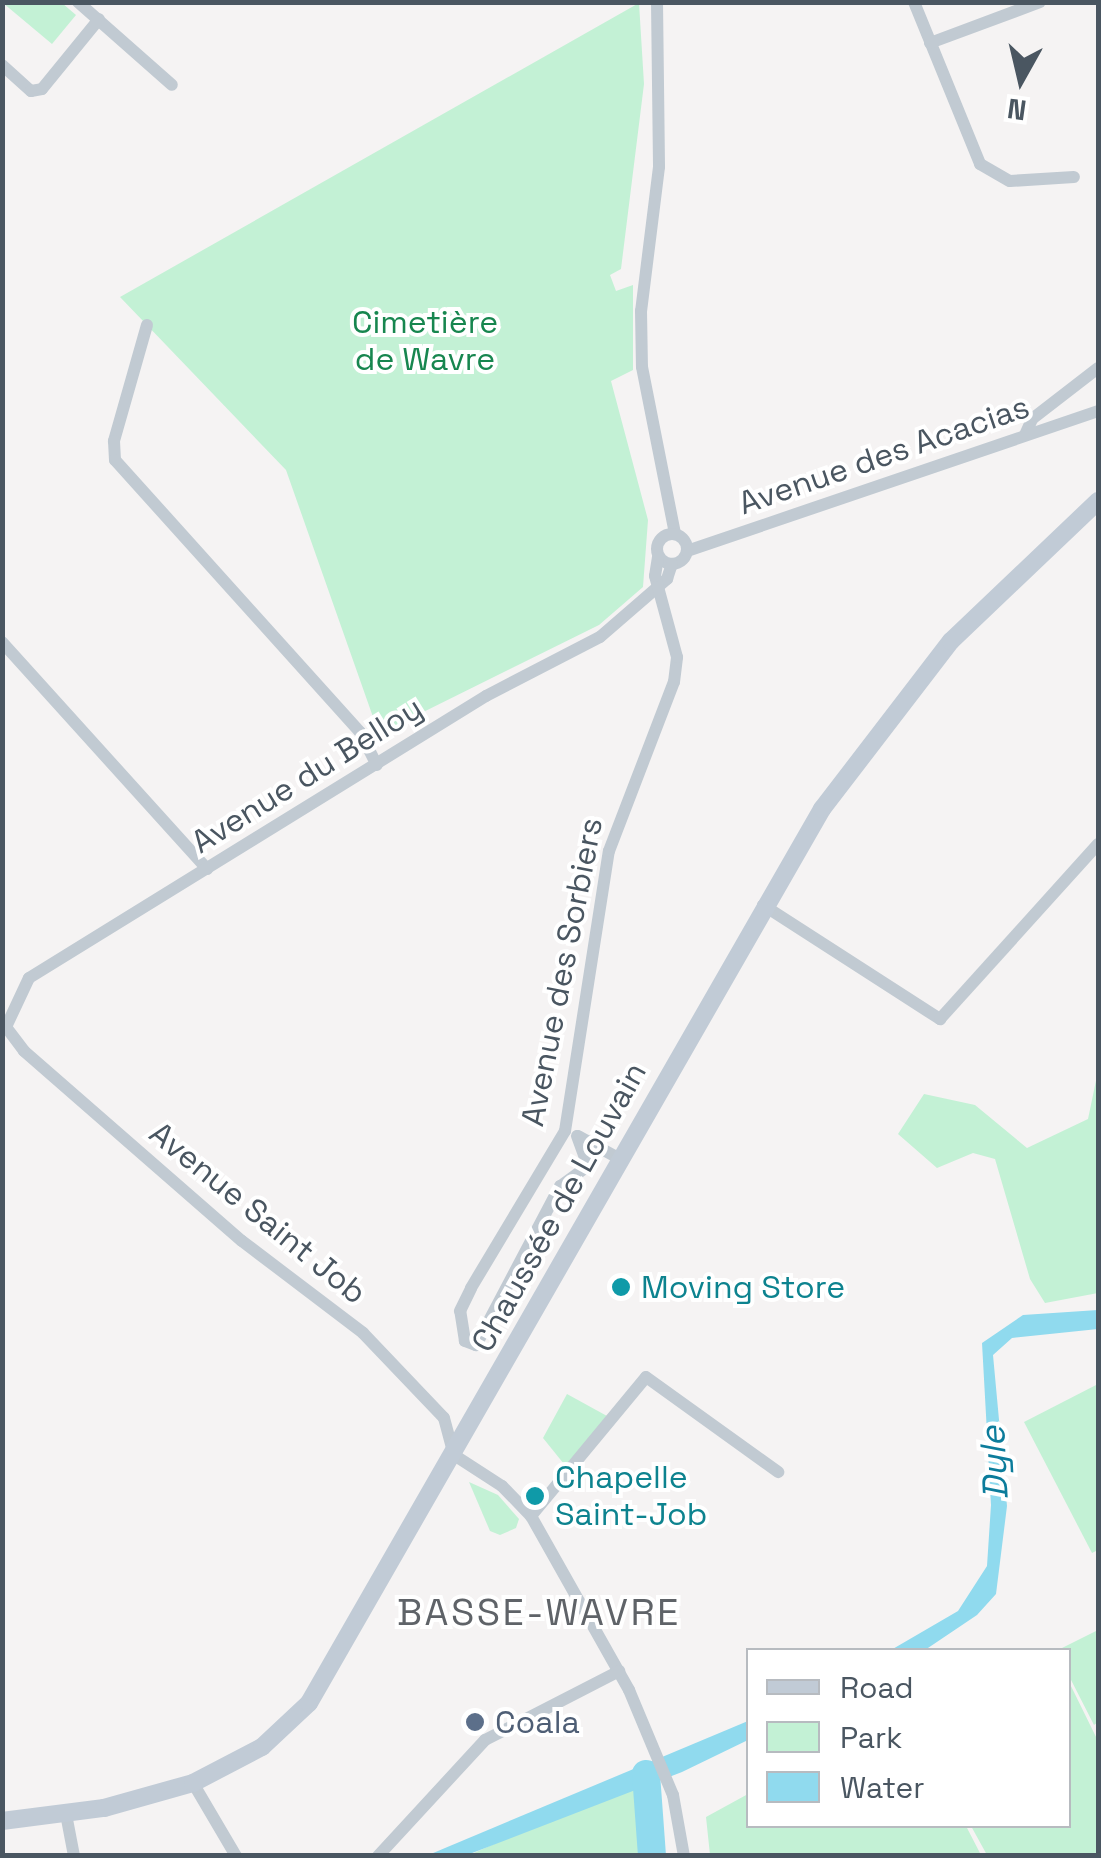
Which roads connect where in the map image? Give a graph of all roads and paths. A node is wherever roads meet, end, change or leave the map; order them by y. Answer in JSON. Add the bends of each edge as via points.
{"nodes":[{"id":1,"x":78,"y":2,"type":"edge"},
{"id":2,"x":657,"y":2,"type":"edge"},
{"id":3,"x":914,"y":2,"type":"edge"},
{"id":4,"x":1040,"y":2,"type":"edge"},
{"id":5,"x":98,"y":19,"type":"junction"},
{"id":6,"x":930,"y":43,"type":"junction"},
{"id":7,"x":2,"y":65,"type":"edge"},
{"id":8,"x":172,"y":85,"type":"dead end"},
{"id":9,"x":1074,"y":177,"type":"dead end"},
{"id":10,"x":147,"y":325,"type":"dead end"},
{"id":11,"x":1098,"y":368,"type":"edge"},
{"id":12,"x":1098,"y":411,"type":"edge"},
{"id":13,"x":1025,"y":435,"type":"junction"},
{"id":14,"x":1098,"y":501,"type":"edge"},
{"id":15,"x":668,"y":536,"type":"junction"},
{"id":16,"x":687,"y":550,"type":"junction"},
{"id":17,"x":665,"y":561,"type":"junction"},
{"id":18,"x":657,"y":588,"type":"junction"},
{"id":19,"x":2,"y":642,"type":"edge"},
{"id":20,"x":377,"y":765,"type":"junction"},
{"id":21,"x":1098,"y":844,"type":"edge"},
{"id":22,"x":207,"y":870,"type":"junction"},
{"id":23,"x":764,"y":905,"type":"junction"},
{"id":24,"x":4,"y":1026,"type":"edge"},
{"id":25,"x":571,"y":1133,"type":"junction"},
{"id":26,"x":620,"y":1159,"type":"junction"},
{"id":27,"x":454,"y":1456,"type":"junction"},
{"id":28,"x":778,"y":1472,"type":"dead end"},
{"id":29,"x":531,"y":1516,"type":"junction"},
{"id":30,"x":618,"y":1671,"type":"junction"},
{"id":31,"x":193,"y":1783,"type":"junction"},
{"id":32,"x":66,"y":1814,"type":"junction"},
{"id":33,"x":2,"y":1820,"type":"edge"},
{"id":34,"x":74,"y":1856,"type":"edge"},
{"id":35,"x":236,"y":1856,"type":"edge"},
{"id":36,"x":378,"y":1856,"type":"edge"},
{"id":37,"x":684,"y":1856,"type":"edge"}],
"edges":[{"from":1,"to":5,"type":"street"},
{"from":2,"to":15,"type":"street","via":[[658,167],[640,311]]},
{"from":3,"to":6,"type":"street"},
{"from":4,"to":6,"type":"street"},
{"from":5,"to":7,"type":"street","via":[[42,89],[31,90]]},
{"from":5,"to":8,"type":"street"},
{"from":6,"to":9,"type":"street","via":[[980,164],[1010,180]]},
{"from":10,"to":20,"type":"street","via":[[114,441],[115,460],[360,732]]},
{"from":11,"to":13,"type":"street","via":[[1032,418]]},
{"from":12,"to":13,"type":"street","name":"Avenue des Acacias"},
{"from":13,"to":16,"type":"street","name":"Avenue des Acacias"},
{"from":14,"to":23,"type":"main road","name":"Chaussée de Louvain","via":[[1032,558],[895,707]]},
{"from":15,"to":16,"type":"street"},
{"from":15,"to":17,"type":"street"},
{"from":16,"to":17,"type":"street"},
{"from":17,"to":18,"type":"street"},
{"from":18,"to":20,"type":"street","name":"Avenue du Belloy","via":[[600,636],[486,696]]},
{"from":18,"to":25,"type":"street","name":"Avenue des Sorbiers","via":[[676,644],[674,682],[610,851]]},
{"from":19,"to":22,"type":"street"},
{"from":20,"to":22,"type":"street","name":"Avenue du Belloy"},
{"from":21,"to":23,"type":"street","via":[[940,1019]]},
{"from":22,"to":24,"type":"street","name":"Avenue du Belloy","via":[[29,978]]},
{"from":23,"to":26,"type":"main road","name":"Chaussée de Louvain"},
{"from":24,"to":27,"type":"street","name":"Avenue Saint Job","via":[[24,1051],[242,1240],[363,1333],[444,1418]]},
{"from":25,"to":25,"type":"street","name":"Avenue des Sorbiers","via":[[588,1166],[560,1186],[476,1345],[460,1332],[460,1311]]},
{"from":25,"to":26,"type":"street"},
{"from":26,"to":27,"type":"main road","name":"Chaussée de Louvain"},
{"from":27,"to":29,"type":"street","via":[[502,1486]]},
{"from":27,"to":31,"type":"main road","name":"Chaussée de Louvain","via":[[308,1704],[262,1746]]},
{"from":28,"to":29,"type":"street","via":[[646,1376]]},
{"from":29,"to":30,"type":"street"},
{"from":30,"to":36,"type":"street","via":[[484,1740]]},
{"from":30,"to":37,"type":"street","via":[[671,1788]]},
{"from":31,"to":32,"type":"main road","name":"Chaussée de Louvain"},
{"from":31,"to":35,"type":"street"},
{"from":32,"to":33,"type":"main road","name":"Chaussée de Louvain"},
{"from":32,"to":34,"type":"street"}]}
